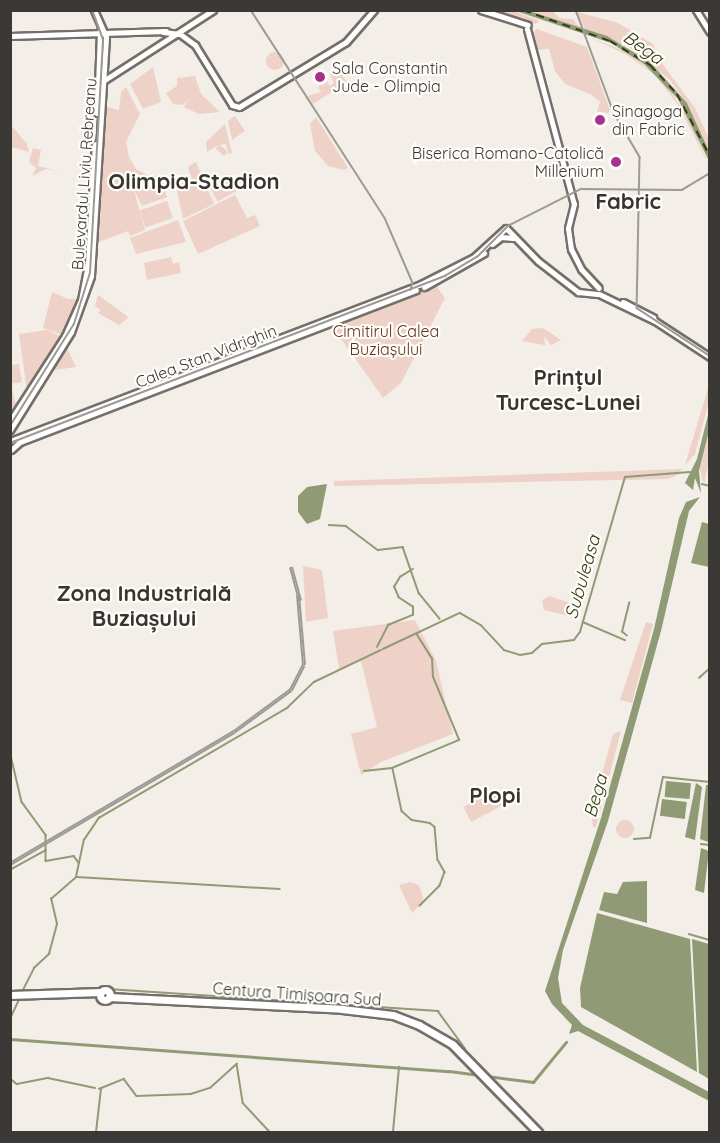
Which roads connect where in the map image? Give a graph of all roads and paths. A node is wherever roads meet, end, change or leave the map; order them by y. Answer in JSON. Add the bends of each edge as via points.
{"nodes":[{"id":1,"x":94,"y":10,"type":"edge"},
{"id":2,"x":213,"y":10,"type":"edge"},
{"id":3,"x":374,"y":10,"type":"edge"},
{"id":4,"x":481,"y":10,"type":"edge"},
{"id":5,"x":698,"y":10,"type":"edge"},
{"id":6,"x":710,"y":26,"type":"edge"},
{"id":7,"x":182,"y":31,"type":"junction"},
{"id":8,"x":162,"y":32,"type":"junction"},
{"id":9,"x":710,"y":32,"type":"edge"},
{"id":10,"x":103,"y":33,"type":"junction"},
{"id":11,"x":10,"y":36,"type":"edge"},
{"id":12,"x":165,"y":41,"type":"junction"},
{"id":13,"x":338,"y":47,"type":"junction"},
{"id":14,"x":335,"y":54,"type":"dead end"},
{"id":15,"x":122,"y":70,"type":"junction"},
{"id":16,"x":104,"y":72,"type":"junction"},
{"id":17,"x":111,"y":75,"type":"junction"},
{"id":18,"x":101,"y":83,"type":"junction"},
{"id":19,"x":515,"y":238,"type":"junction"},
{"id":20,"x":412,"y":290,"type":"junction"},
{"id":21,"x":596,"y":290,"type":"junction"},
{"id":22,"x":710,"y":355,"type":"edge"},
{"id":23,"x":10,"y":421,"type":"edge"},
{"id":24,"x":10,"y":430,"type":"edge"},
{"id":25,"x":10,"y":441,"type":"edge"},
{"id":26,"x":11,"y":448,"type":"edge"},
{"id":27,"x":10,"y":456,"type":"edge"},
{"id":28,"x":17,"y":994,"type":"edge"},
{"id":29,"x":192,"y":1000,"type":"junction"},
{"id":30,"x":217,"y":1004,"type":"dead end"},
{"id":31,"x":276,"y":1007,"type":"dead end"},
{"id":32,"x":305,"y":1007,"type":"junction"},
{"id":33,"x":538,"y":1132,"type":"edge"}],
"edges":[{"from":1,"to":10,"type":"main road","name":"Bulevardul Liviu Rebreanu"},
{"from":2,"to":7,"type":"main road"},
{"from":3,"to":13,"type":"main road","via":[[358,33]]},
{"from":4,"to":21,"type":"main road","via":[[528,29],[570,194],[569,236],[573,254]]},
{"from":5,"to":6,"type":"main road"},
{"from":5,"to":9,"type":"main road"},
{"from":7,"to":8,"type":"main road"},
{"from":7,"to":12,"type":"main road"},
{"from":7,"to":13,"type":"main road","via":[[232,105],[239,107]]},
{"from":8,"to":10,"type":"main road"},
{"from":8,"to":12,"type":"main road"},
{"from":10,"to":11,"type":"main road"},
{"from":10,"to":16,"type":"main road","name":"Bulevardul Liviu Rebreanu"},
{"from":10,"to":18,"type":"main road","name":"Bulevardul Liviu Rebreanu"},
{"from":12,"to":15,"type":"main road"},
{"from":13,"to":14,"type":"main road"},
{"from":15,"to":17,"type":"main road"},
{"from":15,"to":18,"type":"main road"},
{"from":16,"to":17,"type":"main road"},
{"from":16,"to":18,"type":"main road","name":"Bulevardul Liviu Rebreanu"},
{"from":17,"to":18,"type":"main road"},
{"from":18,"to":23,"type":"main road","name":"Bulevardul Liviu Rebreanu","via":[[83,293],[72,324]]},
{"from":18,"to":24,"type":"main road","name":"Bulevardul Liviu Rebreanu","via":[[93,265],[87,292],[71,333]]},
{"from":19,"to":20,"type":"main road","via":[[498,239],[473,263]]},
{"from":19,"to":20,"type":"main road","via":[[506,228],[472,258]]},
{"from":19,"to":21,"type":"main road","via":[[578,292]]},
{"from":20,"to":25,"type":"main road","name":"Calea Stan Vidrighin"},
{"from":20,"to":26,"type":"main road","name":"Calea Stan Vidrighin"},
{"from":21,"to":22,"type":"main road"},
{"from":26,"to":27,"type":"main road"},
{"from":28,"to":29,"type":"highway","name":"Centura Timișoara Sud"},
{"from":29,"to":30,"type":"highway"},
{"from":29,"to":32,"type":"highway","name":"Centura Timișoara Sud"},
{"from":31,"to":32,"type":"highway"},
{"from":32,"to":33,"type":"highway","name":"Centura Timișoara Sud","via":[[380,1012],[409,1020],[453,1045]]}]}
